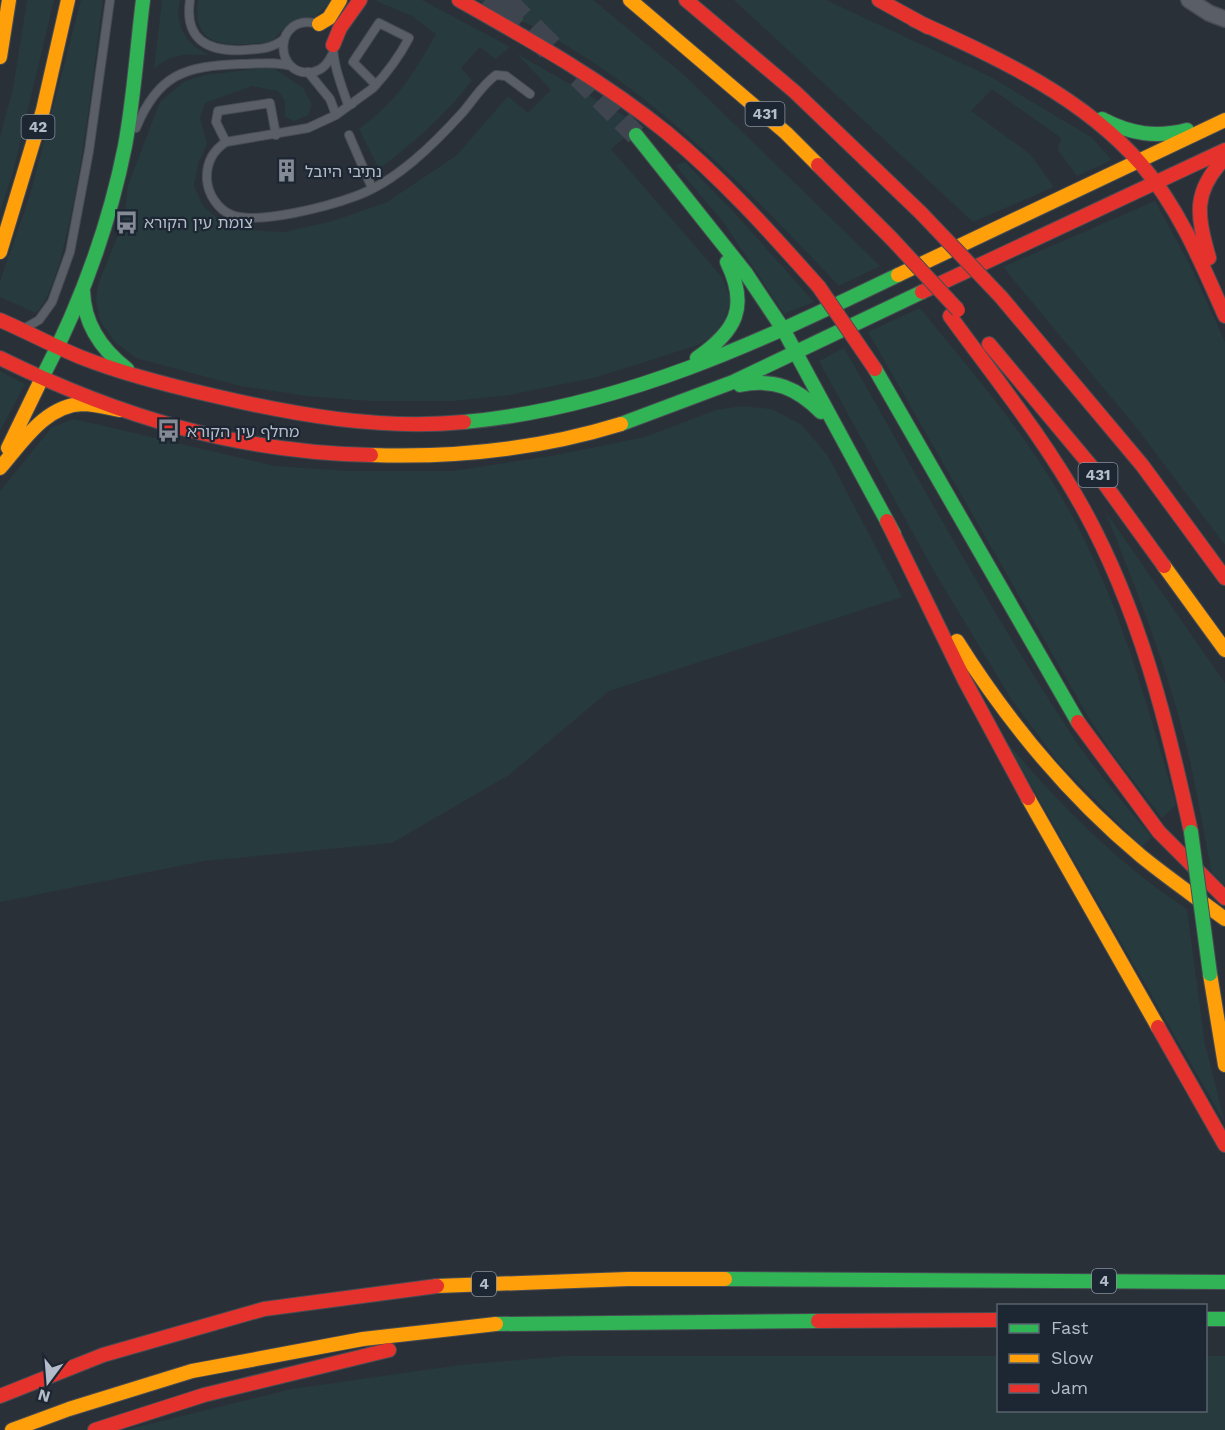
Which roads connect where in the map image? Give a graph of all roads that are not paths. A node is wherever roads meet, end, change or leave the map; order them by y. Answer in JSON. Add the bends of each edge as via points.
{"nodes":[{"id":1,"x":9,"y":0,"type":"edge"},
{"id":2,"x":68,"y":0,"type":"edge"},
{"id":3,"x":110,"y":0,"type":"edge"},
{"id":4,"x":143,"y":0,"type":"edge"},
{"id":5,"x":190,"y":0,"type":"edge"},
{"id":6,"x":340,"y":0,"type":"edge"},
{"id":7,"x":360,"y":0,"type":"edge"},
{"id":8,"x":453,"y":0,"type":"edge"},
{"id":9,"x":459,"y":0,"type":"edge"},
{"id":10,"x":630,"y":0,"type":"edge"},
{"id":11,"x":686,"y":0,"type":"edge"},
{"id":12,"x":699,"y":0,"type":"edge"},
{"id":13,"x":870,"y":0,"type":"edge"},
{"id":14,"x":879,"y":0,"type":"edge"},
{"id":15,"x":1189,"y":0,"type":"edge"},
{"id":16,"x":488,"y":16,"type":"junction"},
{"id":17,"x":1225,"y":19,"type":"edge"},
{"id":18,"x":319,"y":24,"type":"junction"},
{"id":19,"x":928,"y":27,"type":"junction"},
{"id":20,"x":284,"y":39,"type":"junction"},
{"id":21,"x":333,"y":49,"type":"junction"},
{"id":22,"x":0,"y":57,"type":"edge"},
{"id":23,"x":291,"y":66,"type":"junction"},
{"id":24,"x":308,"y":72,"type":"junction"},
{"id":25,"x":376,"y":85,"type":"junction"},
{"id":26,"x":530,"y":94,"type":"dead end"},
{"id":27,"x":1067,"y":100,"type":"junction"},
{"id":28,"x":352,"y":104,"type":"junction"},
{"id":29,"x":336,"y":114,"type":"junction"},
{"id":30,"x":1225,"y":119,"type":"edge"},
{"id":31,"x":276,"y":135,"type":"junction"},
{"id":32,"x":349,"y":135,"type":"dead end"},
{"id":33,"x":636,"y":135,"type":"tunnel mouth"},
{"id":34,"x":848,"y":141,"type":"junction"},
{"id":35,"x":226,"y":142,"type":"junction"},
{"id":36,"x":1225,"y":150,"type":"edge"},
{"id":37,"x":1225,"y":158,"type":"edge"},
{"id":38,"x":1140,"y":162,"type":"junction"},
{"id":39,"x":119,"y":171,"type":"junction"},
{"id":40,"x":1156,"y":184,"type":"junction"},
{"id":41,"x":372,"y":188,"type":"junction"},
{"id":42,"x":698,"y":209,"type":"junction"},
{"id":43,"x":0,"y":252,"type":"edge"},
{"id":44,"x":84,"y":282,"type":"junction"},
{"id":45,"x":1225,"y":310,"type":"edge"},
{"id":46,"x":954,"y":313,"type":"junction"},
{"id":47,"x":1225,"y":316,"type":"edge"},
{"id":48,"x":0,"y":320,"type":"edge"},
{"id":49,"x":21,"y":329,"type":"junction"},
{"id":50,"x":783,"y":330,"type":"junction"},
{"id":51,"x":59,"y":347,"type":"junction"},
{"id":52,"x":796,"y":352,"type":"junction"},
{"id":53,"x":4,"y":360,"type":"edge"},
{"id":54,"x":671,"y":375,"type":"junction"},
{"id":55,"x":138,"y":376,"type":"junction"},
{"id":56,"x":42,"y":378,"type":"junction"},
{"id":57,"x":701,"y":395,"type":"junction"},
{"id":58,"x":120,"y":410,"type":"junction"},
{"id":59,"x":838,"y":433,"type":"junction"},
{"id":60,"x":0,"y":467,"type":"edge"},
{"id":61,"x":1175,"y":510,"type":"junction"},
{"id":62,"x":887,"y":521,"type":"junction"},
{"id":63,"x":1225,"y":572,"type":"edge"},
{"id":64,"x":1225,"y":578,"type":"edge"},
{"id":65,"x":1225,"y":650,"type":"edge"},
{"id":66,"x":1225,"y":898,"type":"edge"},
{"id":67,"x":1225,"y":919,"type":"edge"},
{"id":68,"x":1225,"y":1065,"type":"edge"},
{"id":69,"x":1225,"y":1145,"type":"edge"},
{"id":70,"x":1225,"y":1282,"type":"edge"},
{"id":71,"x":1207,"y":1319,"type":"edge"},
{"id":72,"x":1225,"y":1319,"type":"edge"},
{"id":73,"x":997,"y":1320,"type":"edge"},
{"id":74,"x":482,"y":1324,"type":"junction"},
{"id":75,"x":0,"y":1396,"type":"edge"},
{"id":76,"x":12,"y":1430,"type":"edge"},
{"id":77,"x":95,"y":1430,"type":"edge"}],
"edges":[{"from":1,"to":22,"type":"main road"},
{"from":2,"to":43,"type":"main road","number":"42","via":[[43,110]]},
{"from":3,"to":49,"type":"lane","via":[[70,252],[45,314]]},
{"from":4,"to":39,"type":"main road"},
{"from":5,"to":20,"type":"lane","via":[[189,21],[193,31],[215,49],[266,49]]},
{"from":6,"to":18,"type":"main road","via":[[329,18]]},
{"from":7,"to":21,"type":"main road","via":[[340,28]]},
{"from":8,"to":16,"type":"main road"},
{"from":9,"to":16,"type":"main road"},
{"from":10,"to":46,"type":"main road","number":"431","bridge":true,"via":[[786,133],[891,238]]},
{"from":11,"to":34,"type":"main road","number":"431"},
{"from":12,"to":34,"type":"main road"},
{"from":13,"to":19,"type":"main road"},
{"from":14,"to":19,"type":"main road"},
{"from":15,"to":17,"type":"street"},
{"from":16,"to":66,"type":"main road","bridge":true,"via":[[592,79],[665,132],[747,208],[819,287],[875,369],[1081,728],[1158,832]]},
{"from":18,"to":20,"type":"lane","via":[[302,22]]},
{"from":18,"to":21,"type":"lane","via":[[331,36]]},
{"from":19,"to":27,"type":"main road","via":[[1010,66]]},
{"from":20,"to":23,"type":"lane","via":[[284,54]]},
{"from":21,"to":24,"type":"lane","via":[[324,67]]},
{"from":21,"to":28,"type":"lane","via":[[347,102]]},
{"from":23,"to":24,"type":"lane"},
{"from":23,"to":39,"type":"lane","via":[[220,65],[185,70],[171,77],[142,112]]},
{"from":24,"to":29,"type":"lane","via":[[330,99]]},
{"from":25,"to":25,"type":"lane","via":[[353,62],[379,23],[409,38]]},
{"from":25,"to":28,"type":"lane"},
{"from":26,"to":41,"type":"lane","via":[[506,76],[496,75],[428,148]]},
{"from":27,"to":30,"type":"main road","via":[[1117,127],[1144,136],[1165,136]]},
{"from":27,"to":38,"type":"main road"},
{"from":28,"to":29,"type":"lane"},
{"from":29,"to":31,"type":"lane","via":[[308,128]]},
{"from":30,"to":38,"type":"main road"},
{"from":31,"to":35,"type":"lane"},
{"from":31,"to":35,"type":"lane","via":[[270,103],[218,111],[216,122]]},
{"from":32,"to":41,"type":"lane"},
{"from":33,"to":42,"type":"main road"},
{"from":34,"to":61,"type":"main road","number":"431","bridge":true,"via":[[1000,297],[1142,465]]},
{"from":35,"to":41,"type":"lane","via":[[211,157],[207,183],[212,198],[232,215],[268,216],[319,207]]},
{"from":36,"to":40,"type":"main road"},
{"from":37,"to":45,"type":"main road","via":[[1205,180],[1198,212]]},
{"from":38,"to":40,"type":"main road"},
{"from":38,"to":50,"type":"main road"},
{"from":39,"to":44,"type":"main road"},
{"from":40,"to":47,"type":"main road","via":[[1197,253]]},
{"from":40,"to":52,"type":"main road"},
{"from":42,"to":50,"type":"main road"},
{"from":42,"to":54,"type":"main road","via":[[732,270],[740,305],[729,330],[711,350]]},
{"from":44,"to":51,"type":"main road"},
{"from":44,"to":55,"type":"main road","via":[[82,300],[89,324],[108,352]]},
{"from":46,"to":65,"type":"main road","number":"431","via":[[1024,382],[1096,472]]},
{"from":46,"to":68,"type":"main road","bridge":true,"via":[[1085,512],[1131,614],[1154,682],[1191,831]]},
{"from":48,"to":49,"type":"main road"},
{"from":49,"to":51,"type":"main road"},
{"from":50,"to":52,"type":"main road"},
{"from":50,"to":54,"type":"main road"},
{"from":51,"to":55,"type":"main road"},
{"from":51,"to":56,"type":"main road"},
{"from":52,"to":57,"type":"main road"},
{"from":52,"to":59,"type":"main road"},
{"from":53,"to":56,"type":"main road"},
{"from":54,"to":55,"type":"main road","via":[[527,414],[451,423],[399,424],[278,412]]},
{"from":56,"to":58,"type":"main road"},
{"from":56,"to":60,"type":"main road"},
{"from":57,"to":58,"type":"main road","via":[[560,440],[452,456],[396,457],[273,447],[226,439]]},
{"from":57,"to":59,"type":"main road","via":[[775,381],[802,394]]},
{"from":58,"to":60,"type":"main road","via":[[81,404],[64,407],[51,414]]},
{"from":59,"to":62,"type":"main road"},
{"from":61,"to":63,"type":"main road"},
{"from":61,"to":64,"type":"main road","number":"431"},
{"from":62,"to":67,"type":"main road","via":[[979,676],[1036,753],[1142,856]]},
{"from":62,"to":69,"type":"main road","via":[[965,681],[1042,824]]},
{"from":70,"to":75,"type":"main road","number":"4","via":[[628,1279],[438,1286],[264,1309],[103,1355]]},
{"from":71,"to":72,"type":"main road"},
{"from":73,"to":74,"type":"main road"},
{"from":74,"to":76,"type":"main road","via":[[363,1339],[192,1371]]},
{"from":74,"to":77,"type":"main road","via":[[330,1366],[246,1384]]}]}
